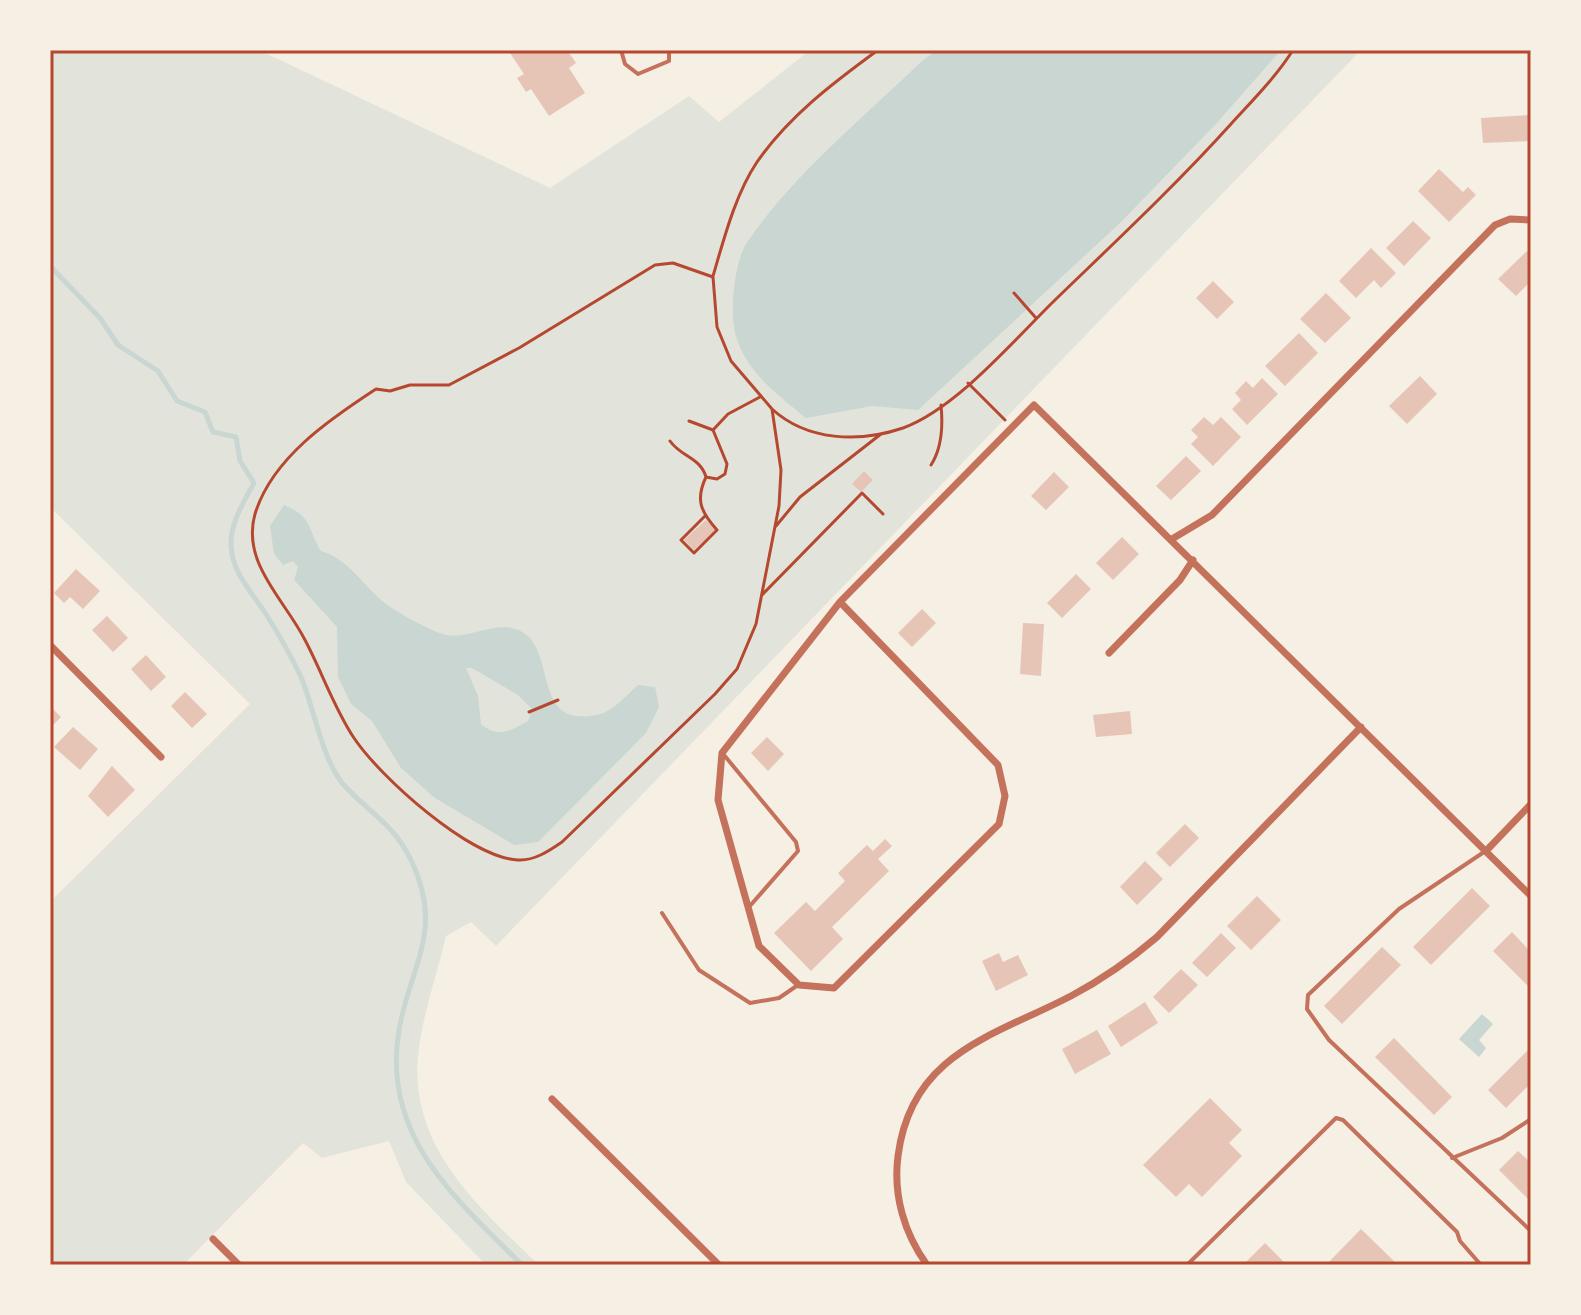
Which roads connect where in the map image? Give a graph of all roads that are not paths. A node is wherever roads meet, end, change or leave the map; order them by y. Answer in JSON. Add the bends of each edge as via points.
{"nodes":[{"id":1,"x":621,"y":50,"type":"edge"},
{"id":2,"x":669,"y":50,"type":"edge"},
{"id":3,"x":1531,"y":220,"type":"edge"},
{"id":4,"x":1172,"y":539,"type":"junction"},
{"id":5,"x":1193,"y":560,"type":"junction"},
{"id":6,"x":840,"y":602,"type":"junction"},
{"id":7,"x":50,"y":645,"type":"edge"},
{"id":8,"x":1109,"y":653,"type":"dead end"},
{"id":9,"x":1361,"y":727,"type":"junction"},
{"id":10,"x":722,"y":753,"type":"junction"},
{"id":11,"x":161,"y":757,"type":"dead end"},
{"id":12,"x":1531,"y":804,"type":"edge"},
{"id":13,"x":1486,"y":851,"type":"junction"},
{"id":14,"x":1531,"y":896,"type":"edge"},
{"id":15,"x":749,"y":907,"type":"junction"},
{"id":16,"x":662,"y":913,"type":"dead end"},
{"id":17,"x":799,"y":985,"type":"junction"},
{"id":18,"x":552,"y":1099,"type":"dead end"},
{"id":19,"x":1531,"y":1119,"type":"edge"},
{"id":20,"x":1452,"y":1158,"type":"junction"},
{"id":21,"x":1531,"y":1231,"type":"edge"},
{"id":22,"x":213,"y":1239,"type":"dead end"},
{"id":23,"x":239,"y":1265,"type":"edge"},
{"id":24,"x":719,"y":1265,"type":"edge"},
{"id":25,"x":927,"y":1265,"type":"edge"},
{"id":26,"x":1187,"y":1265,"type":"edge"},
{"id":27,"x":1481,"y":1265,"type":"edge"}],
"edges":[{"from":1,"to":2,"type":"lane","via":[[625,64],[638,74],[662,67],[669,61]]},
{"from":3,"to":4,"type":"street","via":[[1495,225],[1212,515]]},
{"from":4,"to":5,"type":"street"},
{"from":4,"to":6,"type":"street","via":[[1034,405]]},
{"from":5,"to":8,"type":"street"},
{"from":5,"to":9,"type":"street"},
{"from":6,"to":10,"type":"street"},
{"from":6,"to":17,"type":"street","via":[[998,765],[1005,796],[999,824],[834,988]]},
{"from":7,"to":11,"type":"street"},
{"from":9,"to":13,"type":"street"},
{"from":9,"to":25,"type":"street","via":[[1157,937],[1122,966],[977,1039],[939,1068],[908,1115],[897,1167],[905,1225]]},
{"from":10,"to":15,"type":"street","via":[[718,800]]},
{"from":10,"to":15,"type":"lane","via":[[798,851]]},
{"from":12,"to":13,"type":"street"},
{"from":13,"to":14,"type":"street"},
{"from":13,"to":20,"type":"lane","via":[[1399,909],[1308,995],[1307,1009],[1329,1040]]},
{"from":15,"to":17,"type":"street","via":[[759,946]]},
{"from":16,"to":17,"type":"lane","via":[[699,970],[750,1003],[779,998]]},
{"from":18,"to":24,"type":"street"},
{"from":19,"to":20,"type":"lane","via":[[1502,1138]]},
{"from":20,"to":21,"type":"lane"},
{"from":22,"to":23,"type":"street"},
{"from":26,"to":27,"type":"lane","via":[[1336,1118],[1457,1232]]}]}
